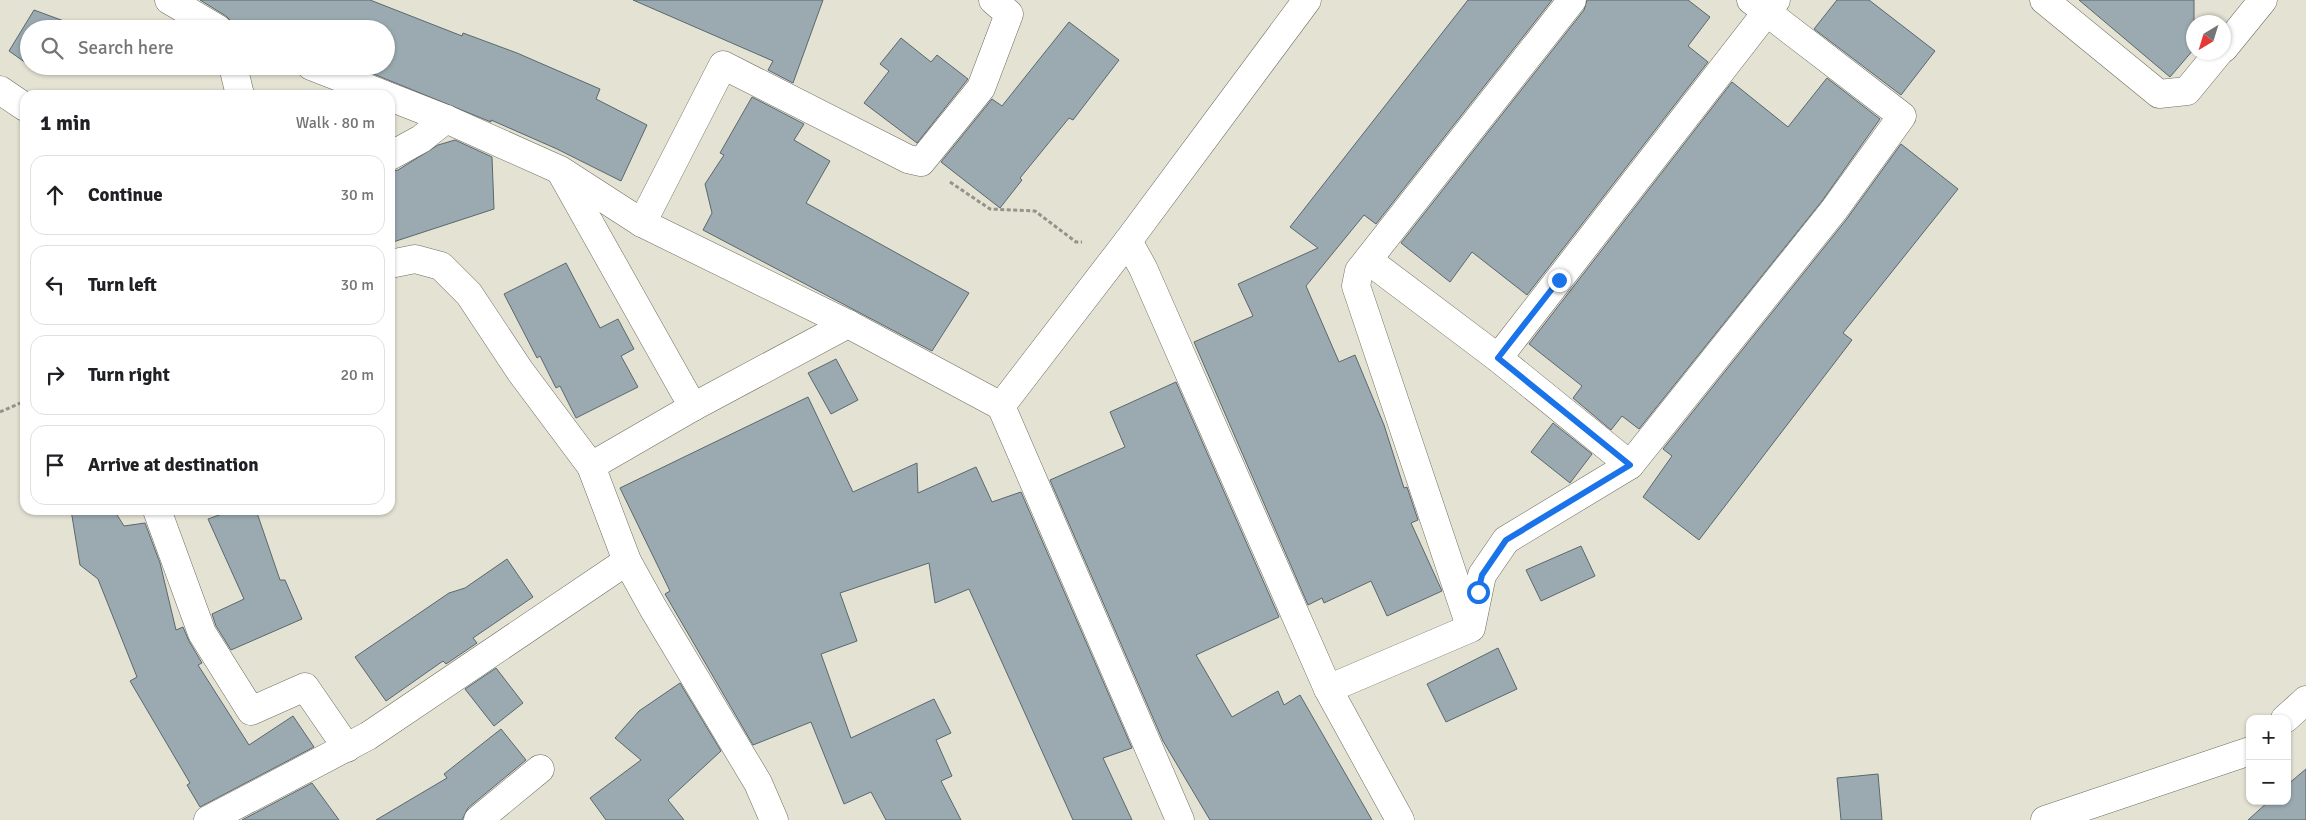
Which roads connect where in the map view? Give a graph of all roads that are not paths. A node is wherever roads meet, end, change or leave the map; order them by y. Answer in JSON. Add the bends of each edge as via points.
{"nodes":[{"id":1,"x":168,"y":0,"type":"edge"},
{"id":2,"x":993,"y":0,"type":"edge"},
{"id":3,"x":1307,"y":0,"type":"edge"},
{"id":4,"x":1572,"y":0,"type":"edge"},
{"id":5,"x":2044,"y":0,"type":"edge"},
{"id":6,"x":2263,"y":0,"type":"edge"},
{"id":7,"x":1765,"y":4,"type":"edge"},
{"id":8,"x":202,"y":20,"type":"edge"},
{"id":9,"x":2231,"y":39,"type":"edge"},
{"id":10,"x":2212,"y":60,"type":"edge"},
{"id":11,"x":235,"y":75,"type":"edge"},
{"id":12,"x":334,"y":75,"type":"edge"},
{"id":13,"x":0,"y":90,"type":"edge"},
{"id":14,"x":239,"y":90,"type":"edge"},
{"id":15,"x":372,"y":90,"type":"edge"},
{"id":16,"x":395,"y":99,"type":"edge"},
{"id":17,"x":20,"y":104,"type":"edge"},
{"id":18,"x":446,"y":119,"type":"junction"},
{"id":19,"x":395,"y":153,"type":"edge"},
{"id":20,"x":560,"y":170,"type":"junction"},
{"id":21,"x":642,"y":223,"type":"junction"},
{"id":22,"x":1128,"y":241,"type":"junction"},
{"id":23,"x":1368,"y":260,"type":"junction"},
{"id":24,"x":395,"y":263,"type":"edge"},
{"id":25,"x":848,"y":324,"type":"junction"},
{"id":26,"x":1498,"y":358,"type":"junction"},
{"id":27,"x":1001,"y":406,"type":"junction"},
{"id":28,"x":693,"y":407,"type":"junction"},
{"id":29,"x":1630,"y":465,"type":"junction"},
{"id":30,"x":591,"y":466,"type":"junction"},
{"id":31,"x":159,"y":515,"type":"edge"},
{"id":32,"x":627,"y":561,"type":"junction"},
{"id":33,"x":1471,"y":628,"type":"junction"},
{"id":34,"x":1328,"y":689,"type":"junction"},
{"id":35,"x":2306,"y":700,"type":"edge"},
{"id":36,"x":2289,"y":715,"type":"edge"},
{"id":37,"x":347,"y":748,"type":"junction"},
{"id":38,"x":2246,"y":752,"type":"edge"},
{"id":39,"x":540,"y":769,"type":"dead end"},
{"id":40,"x":208,"y":820,"type":"edge"},
{"id":41,"x":478,"y":820,"type":"edge"},
{"id":42,"x":774,"y":820,"type":"edge"},
{"id":43,"x":1180,"y":820,"type":"edge"},
{"id":44,"x":1400,"y":820,"type":"edge"},
{"id":45,"x":2045,"y":820,"type":"edge"}],
"edges":[{"from":1,"to":8,"type":"street"},
{"from":2,"to":21,"type":"street","via":[[1009,14],[980,88],[920,162],[901,156],[723,65]]},
{"from":3,"to":22,"type":"street"},
{"from":4,"to":23,"type":"street"},
{"from":5,"to":10,"type":"street","via":[[2159,94],[2187,91]]},
{"from":6,"to":9,"type":"street"},
{"from":7,"to":26,"type":"street"},
{"from":7,"to":29,"type":"street","via":[[1902,116],[1834,210]]},
{"from":11,"to":14,"type":"street"},
{"from":12,"to":15,"type":"street"},
{"from":13,"to":17,"type":"street"},
{"from":16,"to":18,"type":"street"},
{"from":18,"to":19,"type":"street","via":[[422,139]]},
{"from":18,"to":20,"type":"street"},
{"from":20,"to":21,"type":"street"},
{"from":20,"to":28,"type":"street"},
{"from":21,"to":25,"type":"street"},
{"from":22,"to":27,"type":"street"},
{"from":22,"to":34,"type":"street","via":[[1143,268]]},
{"from":23,"to":26,"type":"street"},
{"from":23,"to":33,"type":"street","via":[[1359,271],[1356,286]]},
{"from":24,"to":30,"type":"street","via":[[415,259],[441,266],[469,294],[520,371]]},
{"from":25,"to":27,"type":"street"},
{"from":25,"to":28,"type":"street"},
{"from":26,"to":29,"type":"street"},
{"from":27,"to":43,"type":"street"},
{"from":28,"to":30,"type":"street"},
{"from":29,"to":33,"type":"street","via":[[1506,540],[1482,575]]},
{"from":30,"to":32,"type":"street"},
{"from":31,"to":37,"type":"street","via":[[202,633],[251,711],[305,687]]},
{"from":32,"to":37,"type":"street"},
{"from":32,"to":42,"type":"street","via":[[758,783]]},
{"from":33,"to":34,"type":"street"},
{"from":34,"to":44,"type":"street"},
{"from":35,"to":36,"type":"street"},
{"from":37,"to":40,"type":"street"},
{"from":38,"to":45,"type":"street"},
{"from":39,"to":41,"type":"street"}]}
